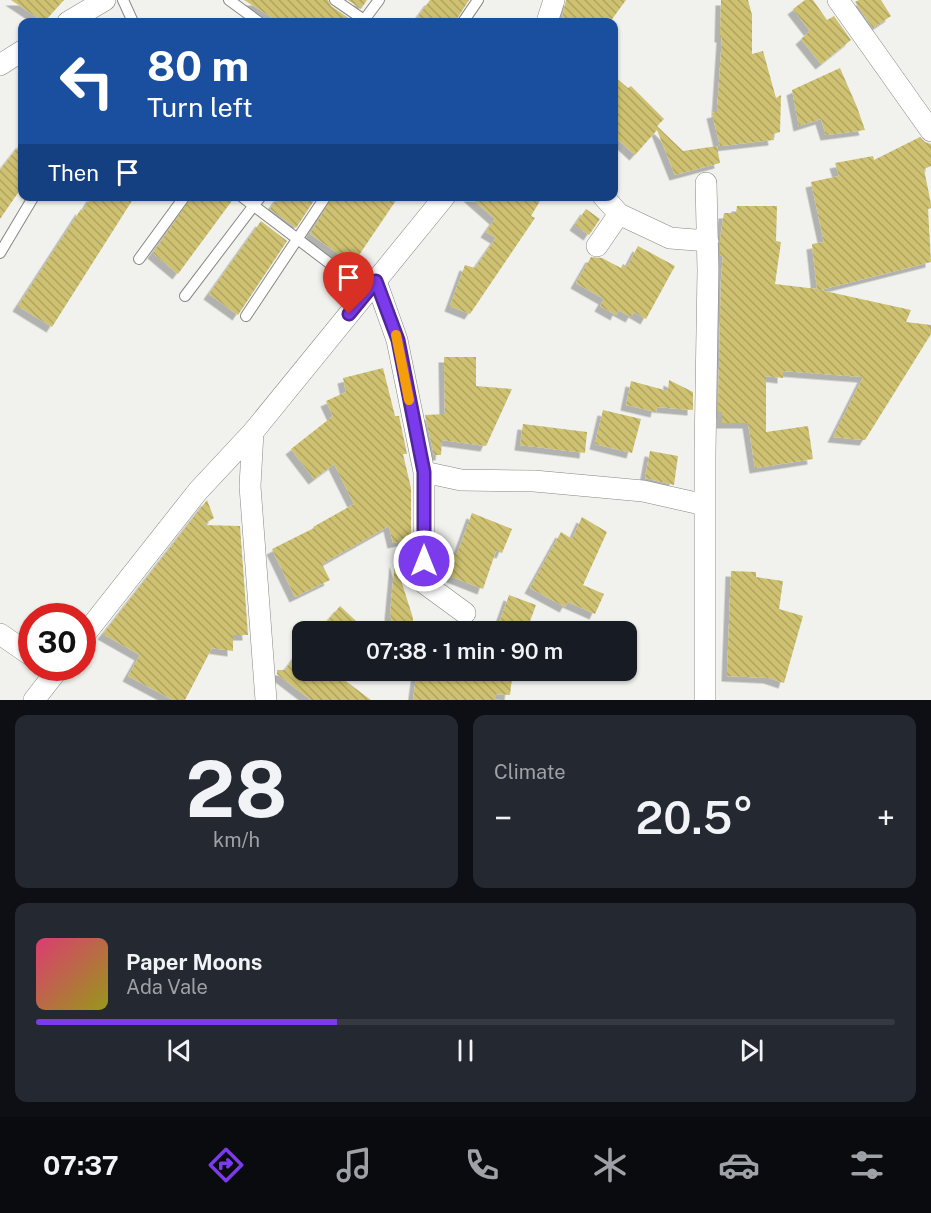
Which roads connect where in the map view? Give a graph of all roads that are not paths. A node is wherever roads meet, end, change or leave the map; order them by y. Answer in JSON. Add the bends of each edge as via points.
{"nodes":[{"id":1,"x":105,"y":0,"type":"edge"},
{"id":2,"x":123,"y":0,"type":"edge"},
{"id":3,"x":229,"y":0,"type":"edge"},
{"id":4,"x":335,"y":0,"type":"edge"},
{"id":5,"x":379,"y":0,"type":"edge"},
{"id":6,"x":478,"y":0,"type":"edge"},
{"id":7,"x":554,"y":0,"type":"edge"},
{"id":8,"x":838,"y":0,"type":"edge"},
{"id":9,"x":75,"y":18,"type":"edge"},
{"id":10,"x":131,"y":18,"type":"edge"},
{"id":11,"x":254,"y":18,"type":"edge"},
{"id":12,"x":362,"y":18,"type":"edge"},
{"id":13,"x":368,"y":18,"type":"edge"},
{"id":14,"x":466,"y":18,"type":"edge"},
{"id":15,"x":548,"y":18,"type":"edge"},
{"id":16,"x":18,"y":54,"type":"edge"},
{"id":17,"x":0,"y":65,"type":"edge"},
{"id":18,"x":931,"y":131,"type":"edge"},
{"id":19,"x":706,"y":183,"type":"dead end"},
{"id":20,"x":31,"y":201,"type":"edge"},
{"id":21,"x":181,"y":201,"type":"edge"},
{"id":22,"x":257,"y":201,"type":"edge"},
{"id":23,"x":323,"y":201,"type":"edge"},
{"id":24,"x":442,"y":201,"type":"edge"},
{"id":25,"x":607,"y":201,"type":"edge"},
{"id":26,"x":619,"y":214,"type":"junction"},
{"id":27,"x":297,"y":240,"type":"junction"},
{"id":28,"x":708,"y":241,"type":"junction"},
{"id":29,"x":597,"y":246,"type":"dead end"},
{"id":30,"x":0,"y":253,"type":"edge"},
{"id":31,"x":139,"y":259,"type":"dead end"},
{"id":32,"x":337,"y":269,"type":"dead end"},
{"id":33,"x":376,"y":281,"type":"junction"},
{"id":34,"x":185,"y":296,"type":"dead end"},
{"id":35,"x":246,"y":316,"type":"dead end"},
{"id":36,"x":253,"y":432,"type":"junction"},
{"id":37,"x":424,"y":472,"type":"junction"},
{"id":38,"x":250,"y":486,"type":"junction"},
{"id":39,"x":705,"y":505,"type":"junction"},
{"id":40,"x":269,"y":540,"type":"dead end"},
{"id":41,"x":465,"y":613,"type":"dead end"},
{"id":42,"x":96,"y":620,"type":"edge"},
{"id":43,"x":0,"y":634,"type":"edge"},
{"id":44,"x":18,"y":646,"type":"edge"},
{"id":45,"x":46,"y":681,"type":"edge"},
{"id":46,"x":34,"y":700,"type":"edge"},
{"id":47,"x":266,"y":700,"type":"edge"},
{"id":48,"x":705,"y":700,"type":"edge"}],
"edges":[{"from":1,"to":9,"type":"street"},
{"from":2,"to":10,"type":"lane"},
{"from":3,"to":11,"type":"lane"},
{"from":4,"to":12,"type":"lane"},
{"from":5,"to":13,"type":"lane"},
{"from":6,"to":14,"type":"lane"},
{"from":7,"to":15,"type":"street"},
{"from":8,"to":18,"type":"street"},
{"from":16,"to":17,"type":"street"},
{"from":19,"to":28,"type":"street"},
{"from":20,"to":30,"type":"lane"},
{"from":21,"to":31,"type":"lane"},
{"from":22,"to":27,"type":"lane"},
{"from":22,"to":34,"type":"lane"},
{"from":23,"to":27,"type":"lane"},
{"from":24,"to":33,"type":"street"},
{"from":25,"to":26,"type":"street"},
{"from":26,"to":28,"type":"street","via":[[670,238]]},
{"from":26,"to":29,"type":"street"},
{"from":27,"to":32,"type":"lane"},
{"from":27,"to":35,"type":"lane"},
{"from":28,"to":39,"type":"street"},
{"from":33,"to":36,"type":"street"},
{"from":33,"to":37,"type":"street","via":[[398,340]]},
{"from":36,"to":38,"type":"street"},
{"from":36,"to":42,"type":"street","via":[[198,491]]},
{"from":37,"to":39,"type":"street","via":[[461,480],[534,481],[643,491]]},
{"from":37,"to":41,"type":"street","via":[[424,583]]},
{"from":38,"to":40,"type":"street"},
{"from":38,"to":47,"type":"street"},
{"from":39,"to":48,"type":"street"},
{"from":43,"to":44,"type":"street"},
{"from":45,"to":46,"type":"street"}]}
